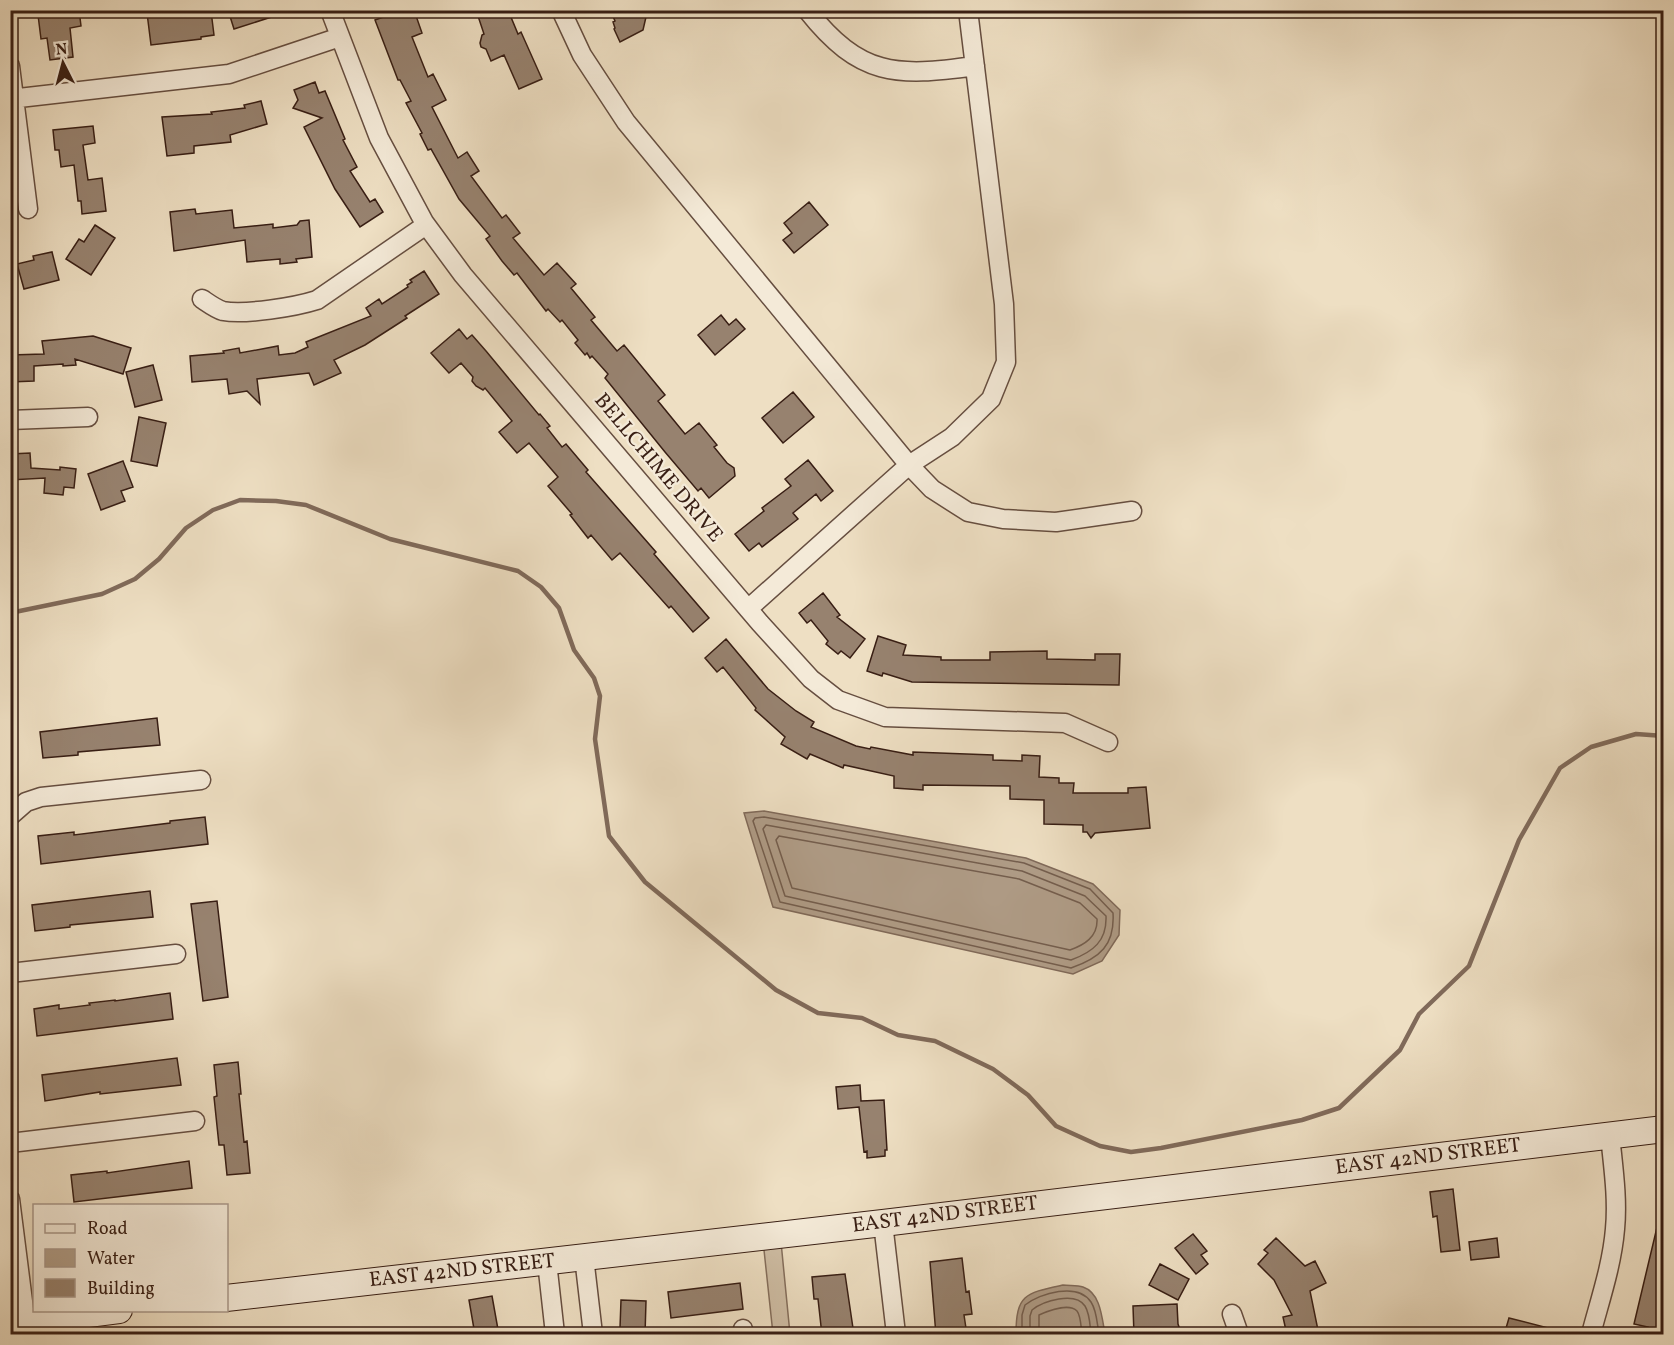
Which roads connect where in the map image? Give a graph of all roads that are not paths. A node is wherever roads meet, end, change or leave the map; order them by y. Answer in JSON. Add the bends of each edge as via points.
{"nodes":[{"id":1,"x":330,"y":10,"type":"edge"},
{"id":2,"x":561,"y":10,"type":"edge"},
{"id":3,"x":807,"y":10,"type":"edge"},
{"id":4,"x":968,"y":10,"type":"edge"},
{"id":5,"x":340,"y":37,"type":"junction"},
{"id":6,"x":10,"y":66,"type":"edge"},
{"id":7,"x":975,"y":66,"type":"junction"},
{"id":8,"x":13,"y":99,"type":"edge"},
{"id":9,"x":28,"y":208,"type":"dead end"},
{"id":10,"x":426,"y":225,"type":"junction"},
{"id":11,"x":202,"y":299,"type":"dead end"},
{"id":12,"x":88,"y":417,"type":"dead end"},
{"id":13,"x":10,"y":420,"type":"edge"},
{"id":14,"x":909,"y":465,"type":"junction"},
{"id":15,"x":1132,"y":511,"type":"dead end"},
{"id":16,"x":748,"y":609,"type":"junction"},
{"id":17,"x":1108,"y":742,"type":"dead end"},
{"id":18,"x":201,"y":780,"type":"dead end"},
{"id":19,"x":10,"y":816,"type":"edge"},
{"id":20,"x":176,"y":954,"type":"dead end"},
{"id":21,"x":10,"y":973,"type":"edge"},
{"id":22,"x":195,"y":1121,"type":"dead end"},
{"id":23,"x":1664,"y":1129,"type":"edge"},
{"id":24,"x":1610,"y":1135,"type":"junction"},
{"id":25,"x":10,"y":1143,"type":"edge"},
{"id":26,"x":10,"y":1199,"type":"edge"},
{"id":27,"x":883,"y":1223,"type":"junction"},
{"id":28,"x":584,"y":1257,"type":"junction"},
{"id":29,"x":547,"y":1262,"type":"junction"},
{"id":30,"x":228,"y":1298,"type":"edge"},
{"id":31,"x":114,"y":1312,"type":"edge"},
{"id":32,"x":1232,"y":1314,"type":"dead end"},
{"id":33,"x":21,"y":1327,"type":"edge"},
{"id":34,"x":555,"y":1335,"type":"edge"},
{"id":35,"x":593,"y":1335,"type":"edge"},
{"id":36,"x":896,"y":1335,"type":"edge"},
{"id":37,"x":1239,"y":1335,"type":"edge"},
{"id":38,"x":1591,"y":1335,"type":"edge"}],
"edges":[{"from":1,"to":5,"type":"street","name":"BELLCHIME DRIVE"},
{"from":2,"to":14,"type":"street","via":[[582,55],[626,122]]},
{"from":3,"to":7,"type":"street","via":[[840,46],[878,67],[914,73]]},
{"from":4,"to":7,"type":"street"},
{"from":5,"to":8,"type":"street","via":[[229,74]]},
{"from":5,"to":10,"type":"street","name":"BELLCHIME DRIVE","via":[[379,138]]},
{"from":6,"to":8,"type":"street"},
{"from":7,"to":14,"type":"street","via":[[1004,304],[1006,362],[991,399],[952,437]]},
{"from":8,"to":9,"type":"street"},
{"from":10,"to":11,"type":"street","via":[[317,300],[296,306],[237,311],[221,310]]},
{"from":10,"to":16,"type":"street","name":"BELLCHIME DRIVE","via":[[463,275]]},
{"from":12,"to":13,"type":"street"},
{"from":14,"to":15,"type":"street","via":[[932,489],[968,512],[1003,519],[1056,522]]},
{"from":14,"to":16,"type":"street"},
{"from":16,"to":17,"type":"street","name":"BELLCHIME DRIVE","via":[[811,679],[838,700],[875,714],[1065,723]]},
{"from":18,"to":19,"type":"street","via":[[40,798],[26,802]]},
{"from":20,"to":21,"type":"street"},
{"from":22,"to":25,"type":"street"},
{"from":23,"to":24,"type":"street","name":"EAST 42ND STREET"},
{"from":24,"to":27,"type":"street","name":"EAST 42ND STREET"},
{"from":24,"to":38,"type":"street","via":[[1615,1230]]},
{"from":26,"to":33,"type":"street"},
{"from":27,"to":28,"type":"street","name":"EAST 42ND STREET"},
{"from":27,"to":36,"type":"street"},
{"from":28,"to":29,"type":"street","name":"EAST 42ND STREET"},
{"from":28,"to":35,"type":"street"},
{"from":29,"to":30,"type":"street","name":"EAST 42ND STREET"},
{"from":29,"to":34,"type":"street"},
{"from":31,"to":33,"type":"street"},
{"from":32,"to":37,"type":"street"}]}
